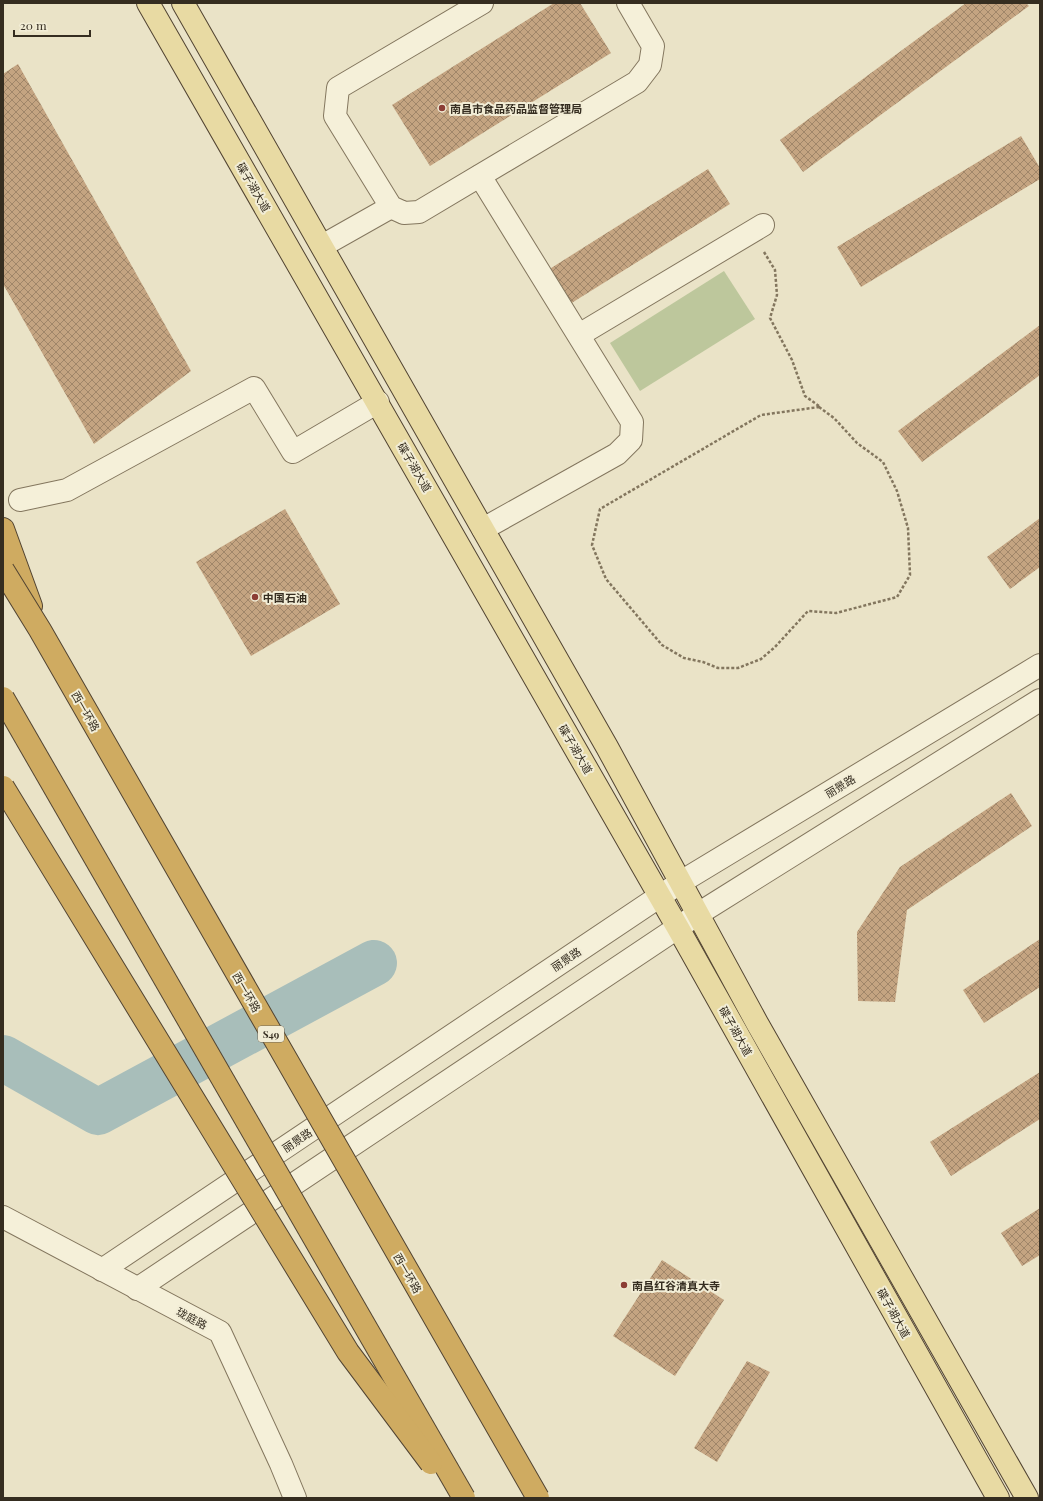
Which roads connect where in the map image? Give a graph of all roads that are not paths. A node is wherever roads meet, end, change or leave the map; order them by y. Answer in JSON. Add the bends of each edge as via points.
{"nodes":[{"id":1,"x":148,"y":3,"type":"edge"},
{"id":2,"x":183,"y":3,"type":"edge"},
{"id":3,"x":482,"y":3,"type":"edge"},
{"id":4,"x":628,"y":3,"type":"edge"},
{"id":5,"x":480,"y":176,"type":"junction"},
{"id":6,"x":391,"y":207,"type":"junction"},
{"id":7,"x":758,"y":228,"type":"road end"},
{"id":8,"x":322,"y":246,"type":"junction"},
{"id":9,"x":579,"y":336,"type":"junction"},
{"id":10,"x":378,"y":402,"type":"junction"},
{"id":11,"x":20,"y":500,"type":"dead end"},
{"id":12,"x":3,"y":529,"type":"edge"},
{"id":13,"x":483,"y":529,"type":"junction"},
{"id":14,"x":3,"y":570,"type":"edge"},
{"id":15,"x":40,"y":630,"type":"junction"},
{"id":16,"x":1040,"y":665,"type":"edge"},
{"id":17,"x":3,"y":698,"type":"edge"},
{"id":18,"x":1040,"y":700,"type":"edge"},
{"id":19,"x":3,"y":787,"type":"edge"},
{"id":20,"x":681,"y":882,"type":"junction"},
{"id":21,"x":660,"y":896,"type":"junction"},
{"id":22,"x":698,"y":914,"type":"junction"},
{"id":23,"x":678,"y":928,"type":"junction"},
{"id":24,"x":3,"y":1217,"type":"edge"},
{"id":25,"x":102,"y":1270,"type":"junction"},
{"id":26,"x":137,"y":1289,"type":"junction"},
{"id":27,"x":295,"y":1498,"type":"edge"},
{"id":28,"x":457,"y":1498,"type":"edge"},
{"id":29,"x":464,"y":1498,"type":"edge"},
{"id":30,"x":538,"y":1498,"type":"edge"},
{"id":31,"x":998,"y":1498,"type":"edge"},
{"id":32,"x":1027,"y":1498,"type":"edge"}],
"edges":[{"from":1,"to":10,"type":"main road","name":"碟子湖大道"},
{"from":2,"to":8,"type":"main road","name":"碟子湖大道"},
{"from":3,"to":6,"type":"street","via":[[338,88],[335,116]]},
{"from":4,"to":5,"type":"street","via":[[653,46],[650,65],[637,82]]},
{"from":5,"to":6,"type":"street","via":[[419,212],[404,213]]},
{"from":5,"to":9,"type":"street"},
{"from":6,"to":8,"type":"street"},
{"from":7,"to":9,"type":"street"},
{"from":8,"to":13,"type":"main road","name":"碟子湖大道"},
{"from":9,"to":13,"type":"street","via":[[632,422],[631,440],[617,454]]},
{"from":10,"to":11,"type":"street","via":[[293,452],[254,388],[67,490]]},
{"from":10,"to":21,"type":"main road","name":"碟子湖大道"},
{"from":12,"to":15,"type":"highway","bridge":true},
{"from":13,"to":20,"type":"main road","name":"碟子湖大道"},
{"from":14,"to":15,"type":"highway","name":"西一环路","number":"S49","bridge":true},
{"from":15,"to":30,"type":"highway","name":"西一环路","number":"S49","bridge":true},
{"from":16,"to":20,"type":"street","name":"丽景路"},
{"from":17,"to":29,"type":"highway","bridge":true},
{"from":18,"to":22,"type":"street"},
{"from":19,"to":28,"type":"highway","bridge":true,"via":[[348,1352]]},
{"from":20,"to":21,"type":"street","name":"丽景路"},
{"from":20,"to":22,"type":"main road","name":"碟子湖大道"},
{"from":21,"to":23,"type":"main road","name":"碟子湖大道"},
{"from":21,"to":25,"type":"street","name":"丽景路"},
{"from":22,"to":23,"type":"street"},
{"from":22,"to":32,"type":"main road","name":"碟子湖大道"},
{"from":23,"to":26,"type":"street"},
{"from":23,"to":31,"type":"main road","name":"碟子湖大道"},
{"from":24,"to":25,"type":"street","name":"珑庭路"},
{"from":25,"to":26,"type":"street","name":"珑庭路"},
{"from":26,"to":27,"type":"street","name":"珑庭路","via":[[220,1332]]}]}
